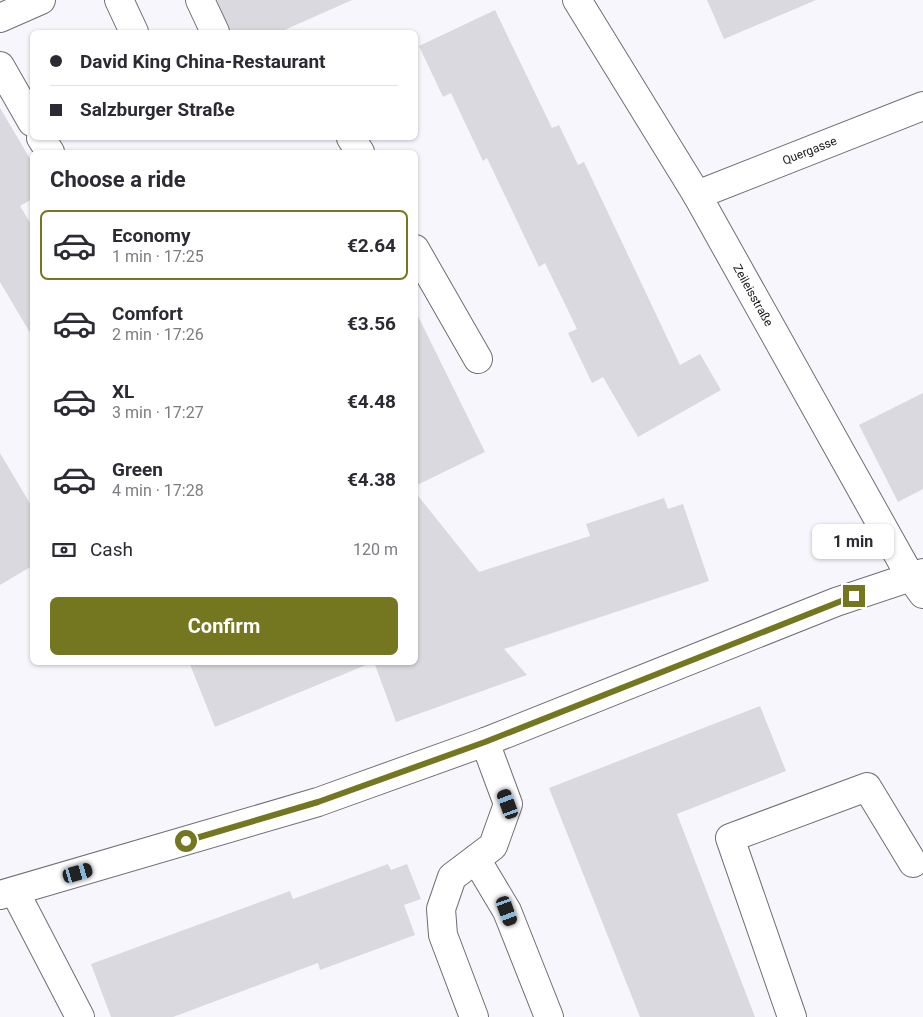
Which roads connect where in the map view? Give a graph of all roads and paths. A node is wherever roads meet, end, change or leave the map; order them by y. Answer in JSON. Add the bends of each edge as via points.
{"nodes":[{"id":1,"x":42,"y":0,"type":"edge"},
{"id":2,"x":119,"y":0,"type":"edge"},
{"id":3,"x":200,"y":0,"type":"edge"},
{"id":4,"x":577,"y":0,"type":"edge"},
{"id":5,"x":0,"y":18,"type":"edge"},
{"id":6,"x":133,"y":30,"type":"edge"},
{"id":7,"x":214,"y":30,"type":"edge"},
{"id":8,"x":0,"y":66,"type":"edge"},
{"id":9,"x":923,"y":106,"type":"edge"},
{"id":10,"x":30,"y":118,"type":"edge"},
{"id":11,"x":697,"y":195,"type":"junction"},
{"id":12,"x":418,"y":254,"type":"edge"},
{"id":13,"x":478,"y":359,"type":"dead end"},
{"id":14,"x":919,"y":581,"type":"edge"},
{"id":15,"x":485,"y":742,"type":"junction"},
{"id":16,"x":476,"y":859,"type":"junction"},
{"id":17,"x":913,"y":863,"type":"dead end"},
{"id":18,"x":7,"y":893,"type":"edge"},
{"id":19,"x":80,"y":1017,"type":"edge"},
{"id":20,"x":474,"y":1017,"type":"edge"},
{"id":21,"x":549,"y":1017,"type":"edge"},
{"id":22,"x":792,"y":1017,"type":"edge"}],
"edges":[{"from":1,"to":5,"type":"street"},
{"from":2,"to":6,"type":"street"},
{"from":3,"to":7,"type":"street"},
{"from":4,"to":11,"type":"street","name":"Zeileisstraße"},
{"from":8,"to":10,"type":"street"},
{"from":9,"to":11,"type":"street","name":"Quergasse"},
{"from":11,"to":14,"type":"street","name":"Zeileisstraße"},
{"from":12,"to":13,"type":"street"},
{"from":14,"to":15,"type":"street","via":[[827,606]]},
{"from":15,"to":16,"type":"street","via":[[508,804],[493,846]]},
{"from":15,"to":18,"type":"street","via":[[318,802]]},
{"from":16,"to":20,"type":"street","via":[[452,877],[441,909],[443,935]]},
{"from":16,"to":21,"type":"street","via":[[507,911]]},
{"from":17,"to":22,"type":"street","via":[[866,787],[730,838]]},
{"from":18,"to":19,"type":"street"}]}
